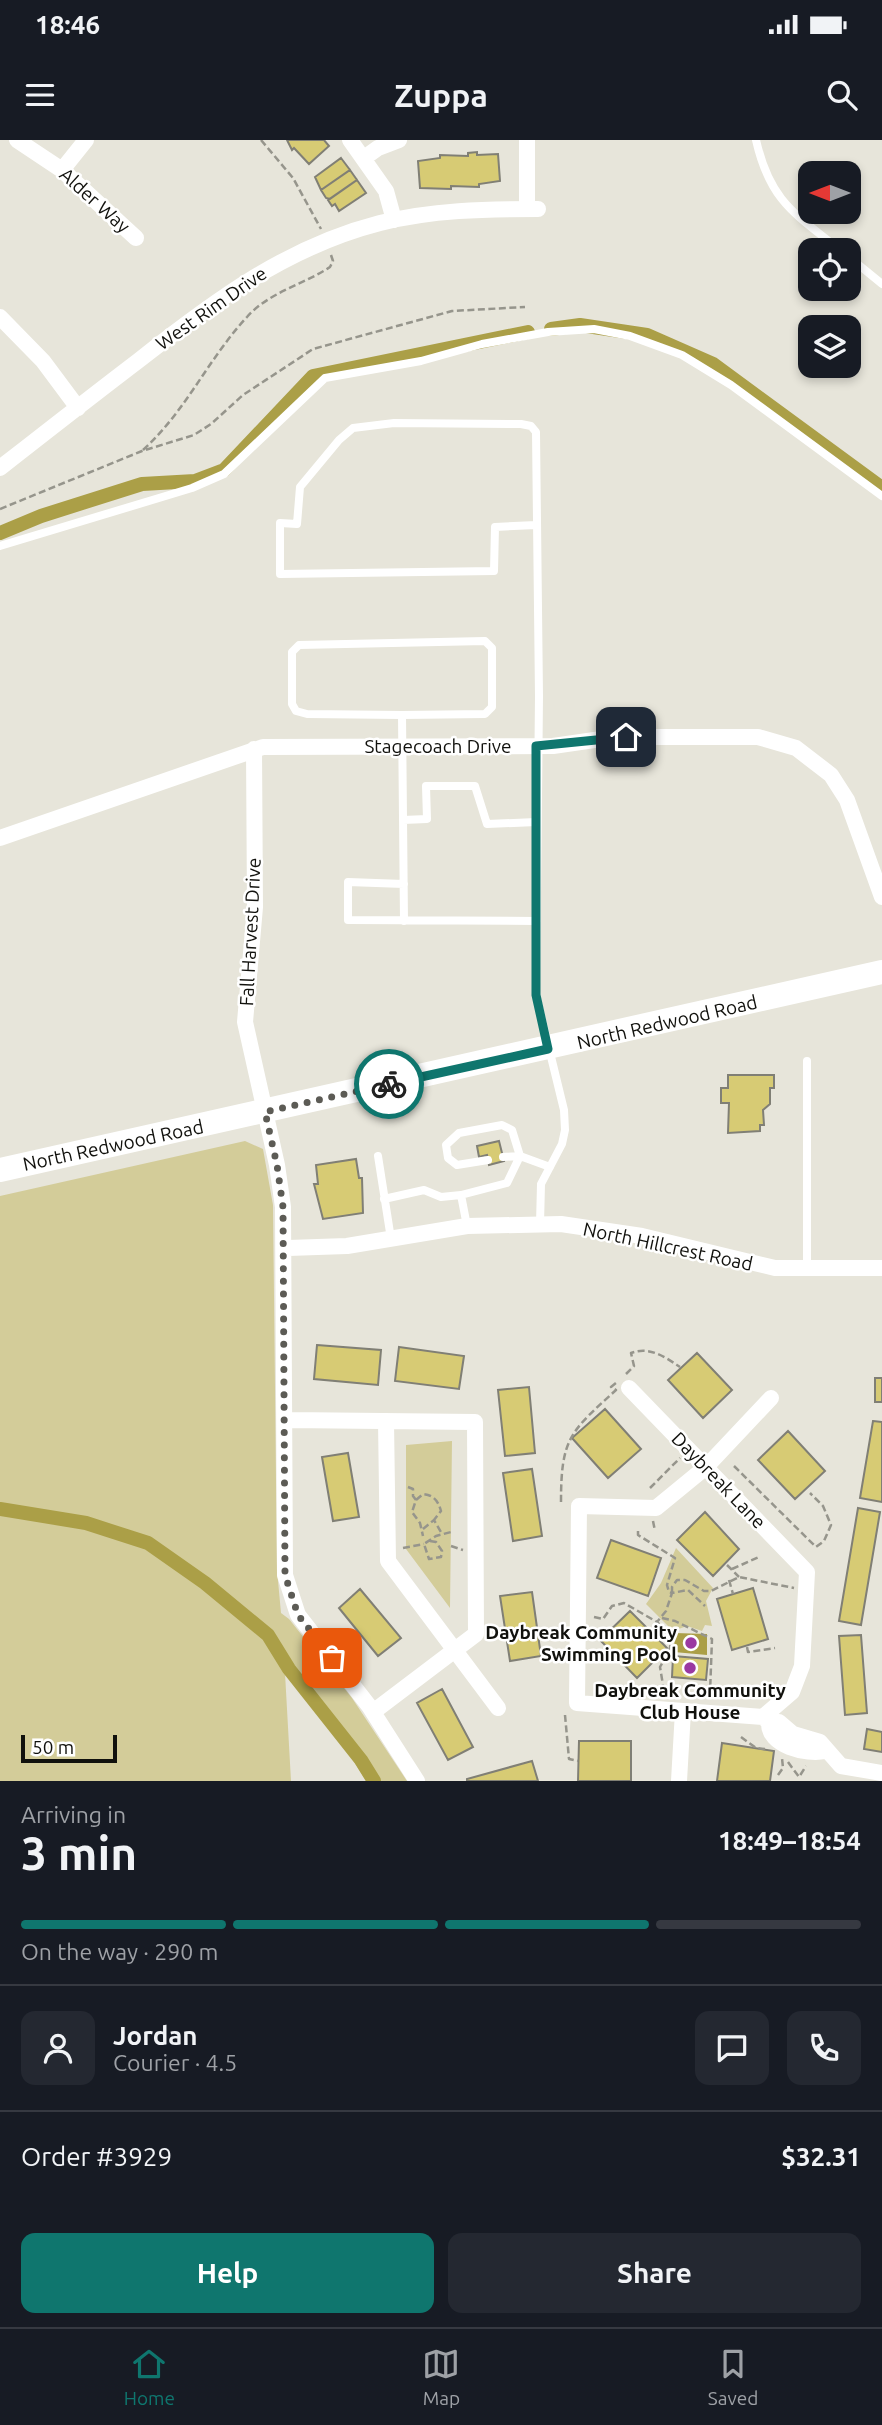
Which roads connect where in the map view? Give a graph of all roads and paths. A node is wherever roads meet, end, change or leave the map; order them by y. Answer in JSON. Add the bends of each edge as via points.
{"nodes":[{"id":1,"x":17,"y":140,"type":"edge"},
{"id":2,"x":86,"y":140,"type":"edge"},
{"id":3,"x":261,"y":140,"type":"edge"},
{"id":4,"x":350,"y":140,"type":"edge"},
{"id":5,"x":399,"y":140,"type":"edge"},
{"id":6,"x":527,"y":140,"type":"edge"},
{"id":7,"x":756,"y":140,"type":"edge"},
{"id":8,"x":364,"y":158,"type":"junction"},
{"id":9,"x":62,"y":170,"type":"junction"},
{"id":10,"x":394,"y":220,"type":"junction"},
{"id":11,"x":136,"y":238,"type":"dead end"},
{"id":12,"x":826,"y":238,"type":"edge"},
{"id":13,"x":328,"y":247,"type":"junction"},
{"id":14,"x":861,"y":267,"type":"edge"},
{"id":15,"x":882,"y":284,"type":"edge"},
{"id":16,"x":525,"y":307,"type":"dead end"},
{"id":17,"x":0,"y":317,"type":"edge"},
{"id":18,"x":78,"y":408,"type":"junction"},
{"id":19,"x":142,"y":451,"type":"junction"},
{"id":20,"x":0,"y":468,"type":"edge"},
{"id":21,"x":882,"y":496,"type":"edge"},
{"id":22,"x":0,"y":509,"type":"edge"},
{"id":23,"x":536,"y":526,"type":"junction"},
{"id":24,"x":0,"y":547,"type":"edge"},
{"id":25,"x":402,"y":715,"type":"junction"},
{"id":26,"x":403,"y":746,"type":"junction"},
{"id":27,"x":536,"y":746,"type":"junction"},
{"id":28,"x":254,"y":749,"type":"junction"},
{"id":29,"x":404,"y":820,"type":"junction"},
{"id":30,"x":536,"y":822,"type":"junction"},
{"id":31,"x":0,"y":838,"type":"edge"},
{"id":32,"x":404,"y":884,"type":"junction"},
{"id":33,"x":882,"y":897,"type":"edge"},
{"id":34,"x":404,"y":921,"type":"junction"},
{"id":35,"x":537,"y":921,"type":"junction"},
{"id":36,"x":882,"y":972,"type":"edge"},
{"id":37,"x":548,"y":1049,"type":"junction"},
{"id":38,"x":807,"y":1061,"type":"dead end"},
{"id":39,"x":265,"y":1112,"type":"junction"},
{"id":40,"x":378,"y":1156,"type":"dead end"},
{"id":41,"x":520,"y":1156,"type":"junction"},
{"id":42,"x":503,"y":1157,"type":"dead end"},
{"id":43,"x":488,"y":1160,"type":"dead end"},
{"id":44,"x":550,"y":1167,"type":"junction"},
{"id":45,"x":0,"y":1170,"type":"edge"},
{"id":46,"x":461,"y":1195,"type":"junction"},
{"id":47,"x":384,"y":1199,"type":"junction"},
{"id":48,"x":540,"y":1224,"type":"junction"},
{"id":49,"x":467,"y":1226,"type":"junction"},
{"id":50,"x":391,"y":1238,"type":"junction"},
{"id":51,"x":288,"y":1248,"type":"dead end"},
{"id":52,"x":882,"y":1268,"type":"edge"},
{"id":53,"x":807,"y":1269,"type":"junction"},
{"id":54,"x":629,"y":1388,"type":"dead end"},
{"id":55,"x":771,"y":1398,"type":"dead end"},
{"id":56,"x":289,"y":1420,"type":"dead end"},
{"id":57,"x":386,"y":1421,"type":"junction"},
{"id":58,"x":568,"y":1438,"type":"dead end"},
{"id":59,"x":681,"y":1457,"type":"dead end"},
{"id":60,"x":734,"y":1466,"type":"dead end"},
{"id":61,"x":706,"y":1467,"type":"junction"},
{"id":62,"x":408,"y":1487,"type":"dead end"},
{"id":63,"x":650,"y":1488,"type":"dead end"},
{"id":64,"x":810,"y":1493,"type":"dead end"},
{"id":65,"x":416,"y":1500,"type":"junction"},
{"id":66,"x":561,"y":1502,"type":"dead end"},
{"id":67,"x":648,"y":1519,"type":"dead end"},
{"id":68,"x":434,"y":1520,"type":"junction"},
{"id":69,"x":423,"y":1529,"type":"junction"},
{"id":70,"x":638,"y":1531,"type":"dead end"},
{"id":71,"x":655,"y":1531,"type":"dead end"},
{"id":72,"x":451,"y":1532,"type":"dead end"},
{"id":73,"x":442,"y":1534,"type":"junction"},
{"id":74,"x":423,"y":1536,"type":"dead end"},
{"id":75,"x":429,"y":1541,"type":"junction"},
{"id":76,"x":424,"y":1544,"type":"junction"},
{"id":77,"x":451,"y":1546,"type":"dead end"},
{"id":78,"x":398,"y":1548,"type":"dead end"},
{"id":79,"x":463,"y":1550,"type":"dead end"},
{"id":80,"x":759,"y":1557,"type":"dead end"},
{"id":81,"x":727,"y":1565,"type":"dead end"},
{"id":82,"x":732,"y":1569,"type":"junction"},
{"id":83,"x":738,"y":1577,"type":"junction"},
{"id":84,"x":729,"y":1580,"type":"junction"},
{"id":85,"x":798,"y":1588,"type":"dead end"},
{"id":86,"x":672,"y":1593,"type":"junction"},
{"id":87,"x":733,"y":1594,"type":"dead end"},
{"id":88,"x":705,"y":1606,"type":"dead end"},
{"id":89,"x":594,"y":1617,"type":"dead end"},
{"id":90,"x":661,"y":1618,"type":"junction"},
{"id":91,"x":657,"y":1622,"type":"junction"},
{"id":92,"x":747,"y":1647,"type":"dead end"},
{"id":93,"x":775,"y":1648,"type":"dead end"},
{"id":94,"x":455,"y":1650,"type":"junction"},
{"id":95,"x":664,"y":1690,"type":"dead end"},
{"id":96,"x":710,"y":1693,"type":"dead end"},
{"id":97,"x":498,"y":1708,"type":"dead end"},
{"id":98,"x":571,"y":1709,"type":"junction"},
{"id":99,"x":682,"y":1711,"type":"junction"},
{"id":100,"x":373,"y":1712,"type":"junction"},
{"id":101,"x":766,"y":1719,"type":"junction"},
{"id":102,"x":741,"y":1737,"type":"dead end"},
{"id":103,"x":773,"y":1749,"type":"dead end"},
{"id":104,"x":779,"y":1753,"type":"dead end"},
{"id":105,"x":817,"y":1754,"type":"junction"},
{"id":106,"x":783,"y":1760,"type":"junction"},
{"id":107,"x":578,"y":1761,"type":"dead end"},
{"id":108,"x":882,"y":1773,"type":"edge"},
{"id":109,"x":840,"y":1774,"type":"edge"},
{"id":110,"x":778,"y":1775,"type":"dead end"},
{"id":111,"x":417,"y":1781,"type":"edge"},
{"id":112,"x":679,"y":1781,"type":"edge"}],
"edges":[{"from":1,"to":9,"type":"street","name":"Alder Way"},
{"from":2,"to":9,"type":"street"},
{"from":3,"to":13,"type":"path","via":[[310,203]]},
{"from":4,"to":8,"type":"street"},
{"from":5,"to":8,"type":"street"},
{"from":6,"to":10,"type":"street","name":"West Rim Drive","via":[[532,209],[449,211]]},
{"from":7,"to":12,"type":"lane","via":[[762,167],[776,195]]},
{"from":8,"to":10,"type":"street","via":[[386,191]]},
{"from":9,"to":11,"type":"street","name":"Alder Way"},
{"from":10,"to":13,"type":"street","name":"West Rim Drive"},
{"from":13,"to":18,"type":"street","name":"West Rim Drive","via":[[289,256],[230,291]]},
{"from":13,"to":19,"type":"path","via":[[333,261],[330,267],[276,294],[248,315],[214,357],[181,410]]},
{"from":14,"to":15,"type":"lane"},
{"from":16,"to":19,"type":"path","via":[[452,311],[313,349],[243,395],[211,425]]},
{"from":17,"to":18,"type":"street","via":[[43,361]]},
{"from":18,"to":20,"type":"street","name":"West Rim Drive"},
{"from":19,"to":22,"type":"path"},
{"from":21,"to":24,"type":"lane","via":[[731,385],[682,355],[630,336],[584,330],[548,332],[325,377],[224,474]]},
{"from":23,"to":23,"type":"lane","via":[[536,432],[531,426],[366,424],[339,440],[300,486],[297,524],[280,523],[280,574],[494,571],[495,527]]},
{"from":23,"to":27,"type":"lane"},
{"from":25,"to":25,"type":"lane","via":[[296,711],[292,704],[292,652],[299,645],[485,641],[492,648],[492,707],[485,714]]},
{"from":25,"to":26,"type":"lane"},
{"from":26,"to":27,"type":"street","name":"Stagecoach Drive"},
{"from":26,"to":28,"type":"street","name":"Stagecoach Drive"},
{"from":26,"to":29,"type":"lane"},
{"from":27,"to":30,"type":"lane"},
{"from":27,"to":33,"type":"street","name":"Stagecoach Drive","via":[[615,737],[744,736],[796,748],[820,764],[840,787]]},
{"from":28,"to":31,"type":"street","name":"Stagecoach Drive"},
{"from":28,"to":39,"type":"street","name":"Fall Harvest Drive","via":[[255,907],[245,1011]]},
{"from":29,"to":30,"type":"lane","via":[[427,819],[426,786],[475,786],[488,824]]},
{"from":29,"to":32,"type":"lane"},
{"from":30,"to":35,"type":"lane"},
{"from":32,"to":34,"type":"lane"},
{"from":32,"to":34,"type":"lane","via":[[348,882],[348,920]]},
{"from":34,"to":35,"type":"lane"},
{"from":35,"to":37,"type":"lane","via":[[536,995]]},
{"from":36,"to":37,"type":"main road","name":"North Redwood Road"},
{"from":37,"to":39,"type":"main road","name":"North Redwood Road"},
{"from":37,"to":44,"type":"lane","via":[[565,1130]]},
{"from":38,"to":53,"type":"lane"},
{"from":39,"to":45,"type":"main road","name":"North Redwood Road"},
{"from":39,"to":100,"type":"street","name":"Fall Harvest Drive","via":[[283,1207],[287,1582],[305,1626]]},
{"from":40,"to":47,"type":"lane"},
{"from":41,"to":42,"type":"lane"},
{"from":41,"to":43,"type":"lane","via":[[512,1130],[502,1125],[459,1133],[448,1141],[446,1154],[457,1166]]},
{"from":41,"to":44,"type":"lane"},
{"from":41,"to":46,"type":"lane","via":[[507,1183]]},
{"from":44,"to":48,"type":"lane","via":[[541,1184]]},
{"from":46,"to":47,"type":"lane","via":[[441,1197],[424,1190]]},
{"from":46,"to":49,"type":"lane"},
{"from":47,"to":50,"type":"lane"},
{"from":48,"to":49,"type":"street","name":"North Hillcrest Road"},
{"from":48,"to":53,"type":"street","name":"North Hillcrest Road","via":[[642,1236],[724,1258]]},
{"from":49,"to":50,"type":"street","name":"North Hillcrest Road"},
{"from":50,"to":51,"type":"street","name":"North Hillcrest Road","via":[[347,1246]]},
{"from":52,"to":53,"type":"street","name":"North Hillcrest Road"},
{"from":54,"to":61,"type":"street","name":"Daybreak Lane"},
{"from":55,"to":61,"type":"street"},
{"from":56,"to":57,"type":"street"},
{"from":57,"to":94,"type":"street","via":[[387,1561]]},
{"from":57,"to":94,"type":"street","via":[[475,1422],[476,1634]]},
{"from":58,"to":66,"type":"path","via":[[561,1469]]},
{"from":59,"to":63,"type":"path"},
{"from":60,"to":64,"type":"path","via":[[816,1547],[831,1525],[823,1506]]},
{"from":61,"to":98,"type":"street","via":[[656,1508],[579,1506]]},
{"from":61,"to":101,"type":"street","name":"Daybreak Lane","via":[[807,1572],[802,1665],[792,1692]]},
{"from":62,"to":65,"type":"path"},
{"from":65,"to":68,"type":"path","via":[[431,1495],[439,1503],[441,1511]]},
{"from":65,"to":69,"type":"path","via":[[413,1517]]},
{"from":67,"to":71,"type":"path","via":[[655,1522]]},
{"from":68,"to":69,"type":"path"},
{"from":68,"to":73,"type":"path"},
{"from":69,"to":74,"type":"path"},
{"from":70,"to":86,"type":"path","via":[[675,1558],[667,1585]]},
{"from":72,"to":73,"type":"path"},
{"from":73,"to":75,"type":"path"},
{"from":75,"to":76,"type":"path"},
{"from":75,"to":76,"type":"path","via":[[440,1546],[440,1557],[429,1559]]},
{"from":76,"to":78,"type":"path"},
{"from":77,"to":79,"type":"path"},
{"from":80,"to":82,"type":"path"},
{"from":81,"to":82,"type":"path"},
{"from":82,"to":83,"type":"path"},
{"from":83,"to":84,"type":"path"},
{"from":83,"to":85,"type":"path"},
{"from":84,"to":86,"type":"path","via":[[704,1591],[677,1580]]},
{"from":84,"to":87,"type":"path"},
{"from":86,"to":88,"type":"path","via":[[688,1590]]},
{"from":86,"to":90,"type":"path"},
{"from":89,"to":91,"type":"path","via":[[603,1619],[612,1606],[624,1603]]},
{"from":90,"to":91,"type":"path"},
{"from":90,"to":96,"type":"path","via":[[712,1639]]},
{"from":91,"to":95,"type":"path","via":[[671,1645],[660,1667]]},
{"from":92,"to":93,"type":"path","via":[[756,1652]]},
{"from":94,"to":97,"type":"street"},
{"from":94,"to":100,"type":"street"},
{"from":98,"to":99,"type":"street"},
{"from":98,"to":107,"type":"path","via":[[569,1759]]},
{"from":99,"to":101,"type":"street"},
{"from":99,"to":112,"type":"street"},
{"from":100,"to":111,"type":"street","name":"Fall Harvest Drive"},
{"from":101,"to":105,"type":"street","via":[[820,1742]]},
{"from":102,"to":103,"type":"path","via":[[756,1748]]},
{"from":104,"to":106,"type":"path"},
{"from":105,"to":106,"type":"path","via":[[799,1777]]},
{"from":105,"to":109,"type":"street"},
{"from":106,"to":110,"type":"path"},
{"from":108,"to":109,"type":"street"}]}
